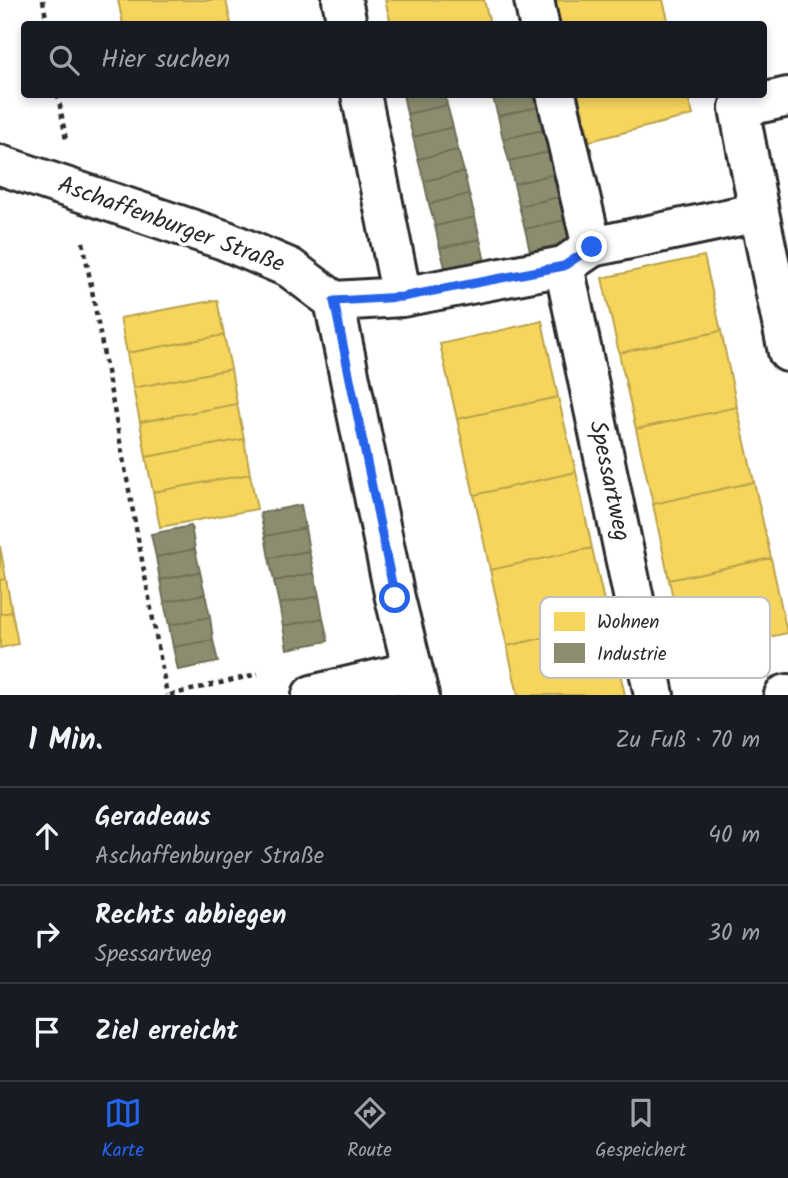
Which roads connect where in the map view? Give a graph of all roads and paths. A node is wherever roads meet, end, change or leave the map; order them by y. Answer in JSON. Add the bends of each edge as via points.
{"nodes":[{"id":1,"x":43,"y":0,"type":"edge"},
{"id":2,"x":342,"y":0,"type":"edge"},
{"id":3,"x":534,"y":0,"type":"edge"},
{"id":4,"x":46,"y":21,"type":"edge"},
{"id":5,"x":346,"y":21,"type":"edge"},
{"id":6,"x":538,"y":21,"type":"edge"},
{"id":7,"x":788,"y":97,"type":"edge"},
{"id":8,"x":59,"y":98,"type":"edge"},
{"id":9,"x":362,"y":98,"type":"edge"},
{"id":10,"x":557,"y":98,"type":"edge"},
{"id":11,"x":0,"y":165,"type":"edge"},
{"id":12,"x":73,"y":187,"type":"junction"},
{"id":13,"x":759,"y":212,"type":"junction"},
{"id":14,"x":578,"y":257,"type":"junction"},
{"id":15,"x":402,"y":297,"type":"junction"},
{"id":16,"x":334,"y":301,"type":"junction"},
{"id":17,"x":788,"y":352,"type":"edge"},
{"id":18,"x":637,"y":597,"type":"edge"},
{"id":19,"x":258,"y":674,"type":"dead end"},
{"id":20,"x":416,"y":683,"type":"edge"},
{"id":21,"x":169,"y":695,"type":"edge"},
{"id":22,"x":312,"y":695,"type":"edge"}],
"edges":[{"from":1,"to":4,"type":"path"},
{"from":2,"to":5,"type":"street"},
{"from":3,"to":6,"type":"street"},
{"from":7,"to":13,"type":"street","via":[[739,108]]},
{"from":8,"to":12,"type":"path"},
{"from":9,"to":15,"type":"street"},
{"from":10,"to":14,"type":"street","name":"Spessartweg"},
{"from":11,"to":12,"type":"street","name":"Aschaffenburger Straße"},
{"from":12,"to":16,"type":"street","name":"Aschaffenburger Straße","via":[[290,268]]},
{"from":12,"to":21,"type":"path"},
{"from":13,"to":14,"type":"street"},
{"from":13,"to":17,"type":"street"},
{"from":14,"to":15,"type":"street"},
{"from":14,"to":18,"type":"street","name":"Spessartweg"},
{"from":15,"to":16,"type":"street"},
{"from":16,"to":20,"type":"street"},
{"from":19,"to":21,"type":"path"},
{"from":20,"to":22,"type":"street"}]}
